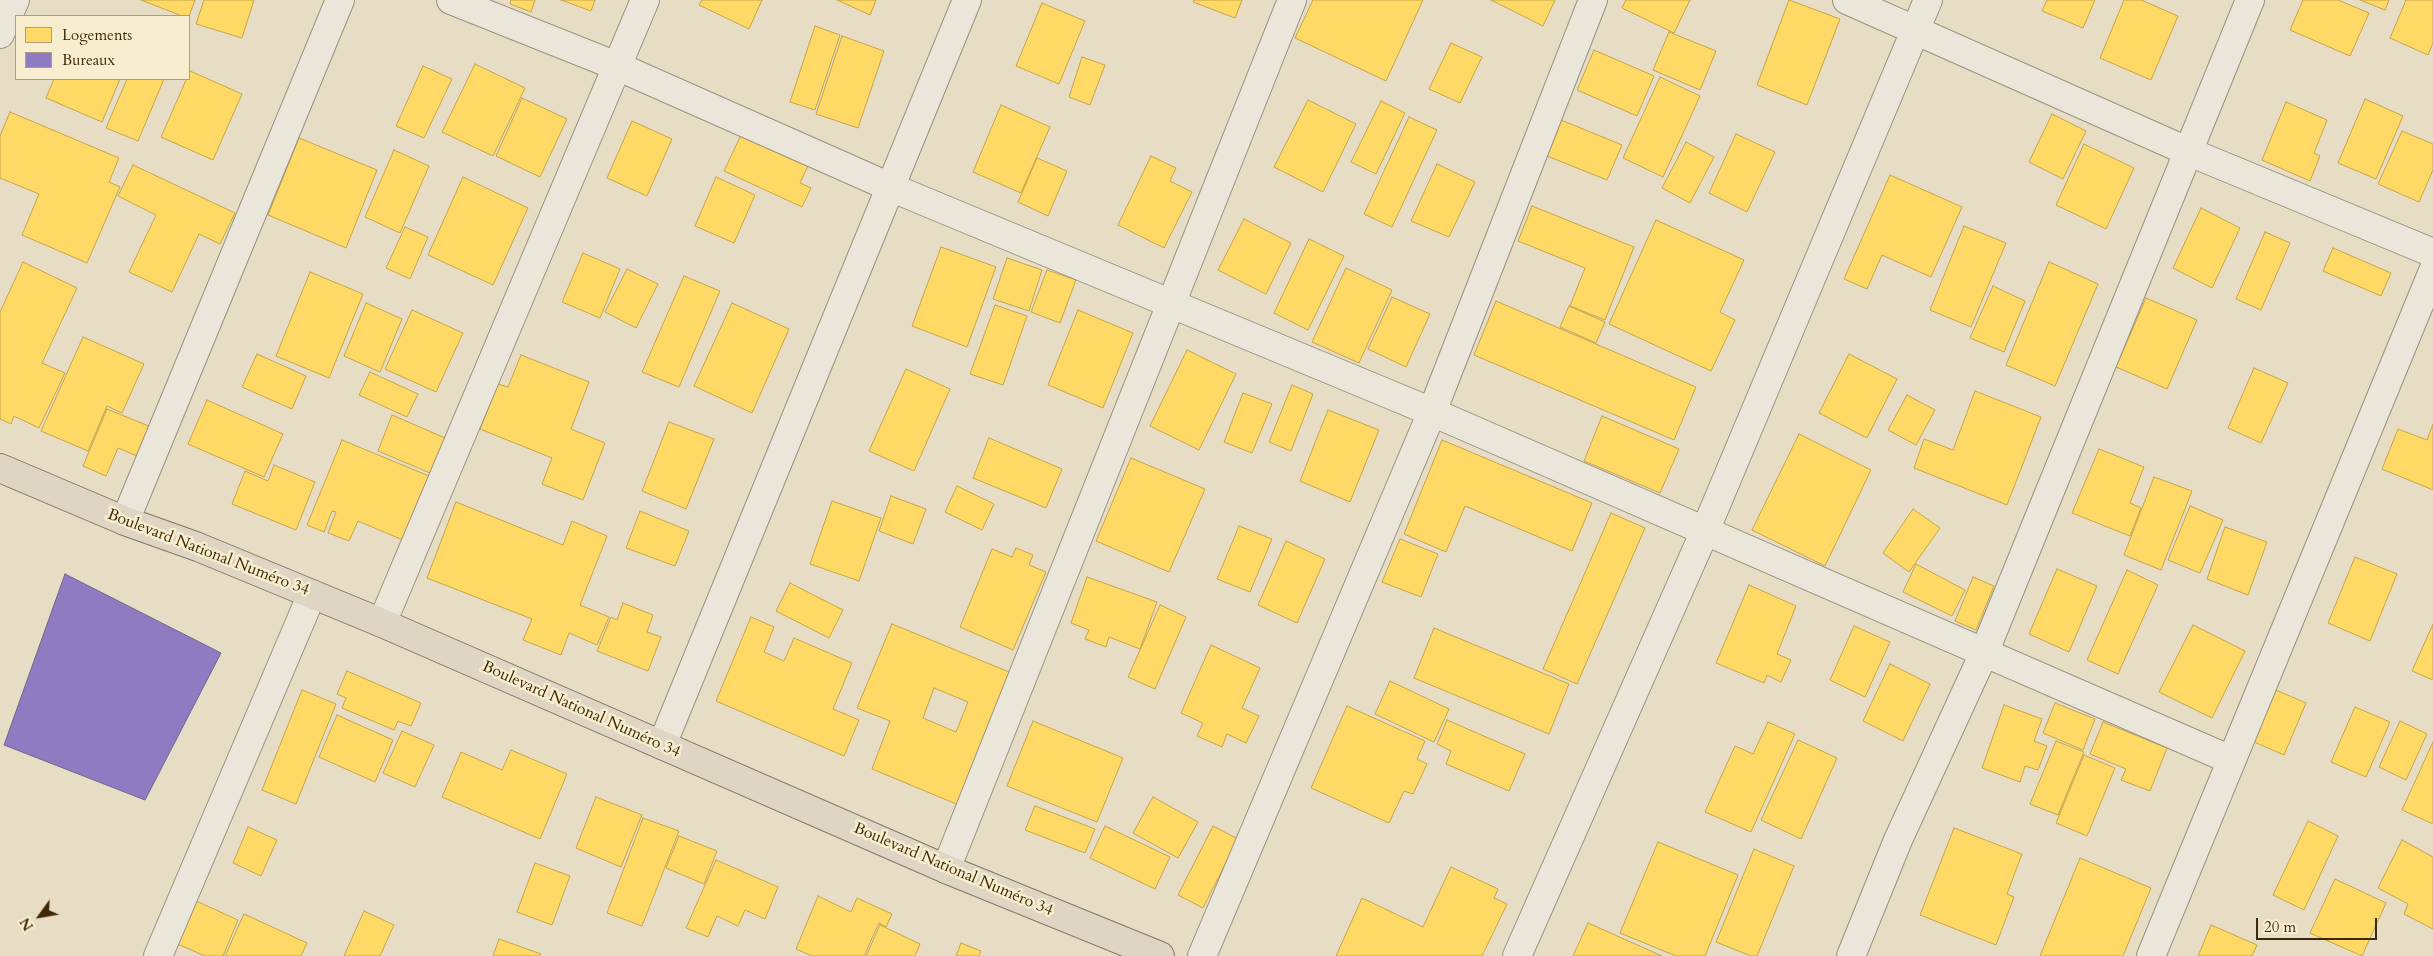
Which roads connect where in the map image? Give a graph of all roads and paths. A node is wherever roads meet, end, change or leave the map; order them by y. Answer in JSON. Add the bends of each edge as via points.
{"nodes":[{"id":1,"x":15,"y":0,"type":"edge"},
{"id":2,"x":340,"y":0,"type":"edge"},
{"id":3,"x":451,"y":0,"type":"edge"},
{"id":4,"x":645,"y":0,"type":"edge"},
{"id":5,"x":967,"y":0,"type":"edge"},
{"id":6,"x":1292,"y":0,"type":"edge"},
{"id":7,"x":1593,"y":0,"type":"edge"},
{"id":8,"x":1847,"y":0,"type":"edge"},
{"id":9,"x":1928,"y":0,"type":"edge"},
{"id":10,"x":2250,"y":0,"type":"edge"},
{"id":11,"x":1916,"y":31,"type":"junction"},
{"id":12,"x":0,"y":34,"type":"edge"},
{"id":13,"x":619,"y":67,"type":"junction"},
{"id":14,"x":2187,"y":151,"type":"junction"},
{"id":15,"x":890,"y":187,"type":"junction"},
{"id":16,"x":2433,"y":253,"type":"edge"},
{"id":17,"x":2433,"y":271,"type":"edge"},
{"id":18,"x":1172,"y":302,"type":"junction"},
{"id":19,"x":1432,"y":412,"type":"junction"},
{"id":20,"x":0,"y":468,"type":"edge"},
{"id":21,"x":125,"y":521,"type":"junction"},
{"id":22,"x":1706,"y":531,"type":"junction"},
{"id":23,"x":312,"y":594,"type":"junction"},
{"id":24,"x":382,"y":623,"type":"junction"},
{"id":25,"x":1984,"y":653,"type":"junction"},
{"id":26,"x":662,"y":745,"type":"junction"},
{"id":27,"x":2231,"y":760,"type":"junction"},
{"id":28,"x":946,"y":869,"type":"junction"},
{"id":29,"x":158,"y":956,"type":"edge"},
{"id":30,"x":1160,"y":956,"type":"edge"},
{"id":31,"x":1202,"y":956,"type":"edge"},
{"id":32,"x":1517,"y":956,"type":"edge"},
{"id":33,"x":1851,"y":956,"type":"edge"},
{"id":34,"x":2151,"y":956,"type":"edge"}],
"edges":[{"from":1,"to":12,"type":"street"},
{"from":2,"to":21,"type":"street"},
{"from":3,"to":13,"type":"street"},
{"from":4,"to":13,"type":"street"},
{"from":5,"to":15,"type":"street"},
{"from":6,"to":18,"type":"street"},
{"from":7,"to":19,"type":"street"},
{"from":8,"to":11,"type":"street"},
{"from":9,"to":11,"type":"street"},
{"from":10,"to":14,"type":"street"},
{"from":11,"to":14,"type":"street"},
{"from":11,"to":22,"type":"street"},
{"from":13,"to":15,"type":"street"},
{"from":13,"to":24,"type":"street"},
{"from":14,"to":16,"type":"street"},
{"from":14,"to":25,"type":"street"},
{"from":15,"to":18,"type":"street"},
{"from":15,"to":26,"type":"street"},
{"from":17,"to":27,"type":"street"},
{"from":18,"to":19,"type":"street"},
{"from":18,"to":28,"type":"street"},
{"from":19,"to":22,"type":"street"},
{"from":19,"to":31,"type":"street"},
{"from":20,"to":21,"type":"main road","name":"Boulevard National Numéro 34"},
{"from":21,"to":23,"type":"main road","name":"Boulevard National Numéro 34"},
{"from":22,"to":25,"type":"street"},
{"from":22,"to":32,"type":"street"},
{"from":23,"to":24,"type":"main road","name":"Boulevard National Numéro 34"},
{"from":23,"to":29,"type":"street"},
{"from":24,"to":26,"type":"main road","name":"Boulevard National Numéro 34"},
{"from":25,"to":27,"type":"street"},
{"from":25,"to":33,"type":"street","via":[[1898,840]]},
{"from":26,"to":28,"type":"main road","name":"Boulevard National Numéro 34"},
{"from":27,"to":34,"type":"street"},
{"from":28,"to":30,"type":"main road","name":"Boulevard National Numéro 34"}]}
